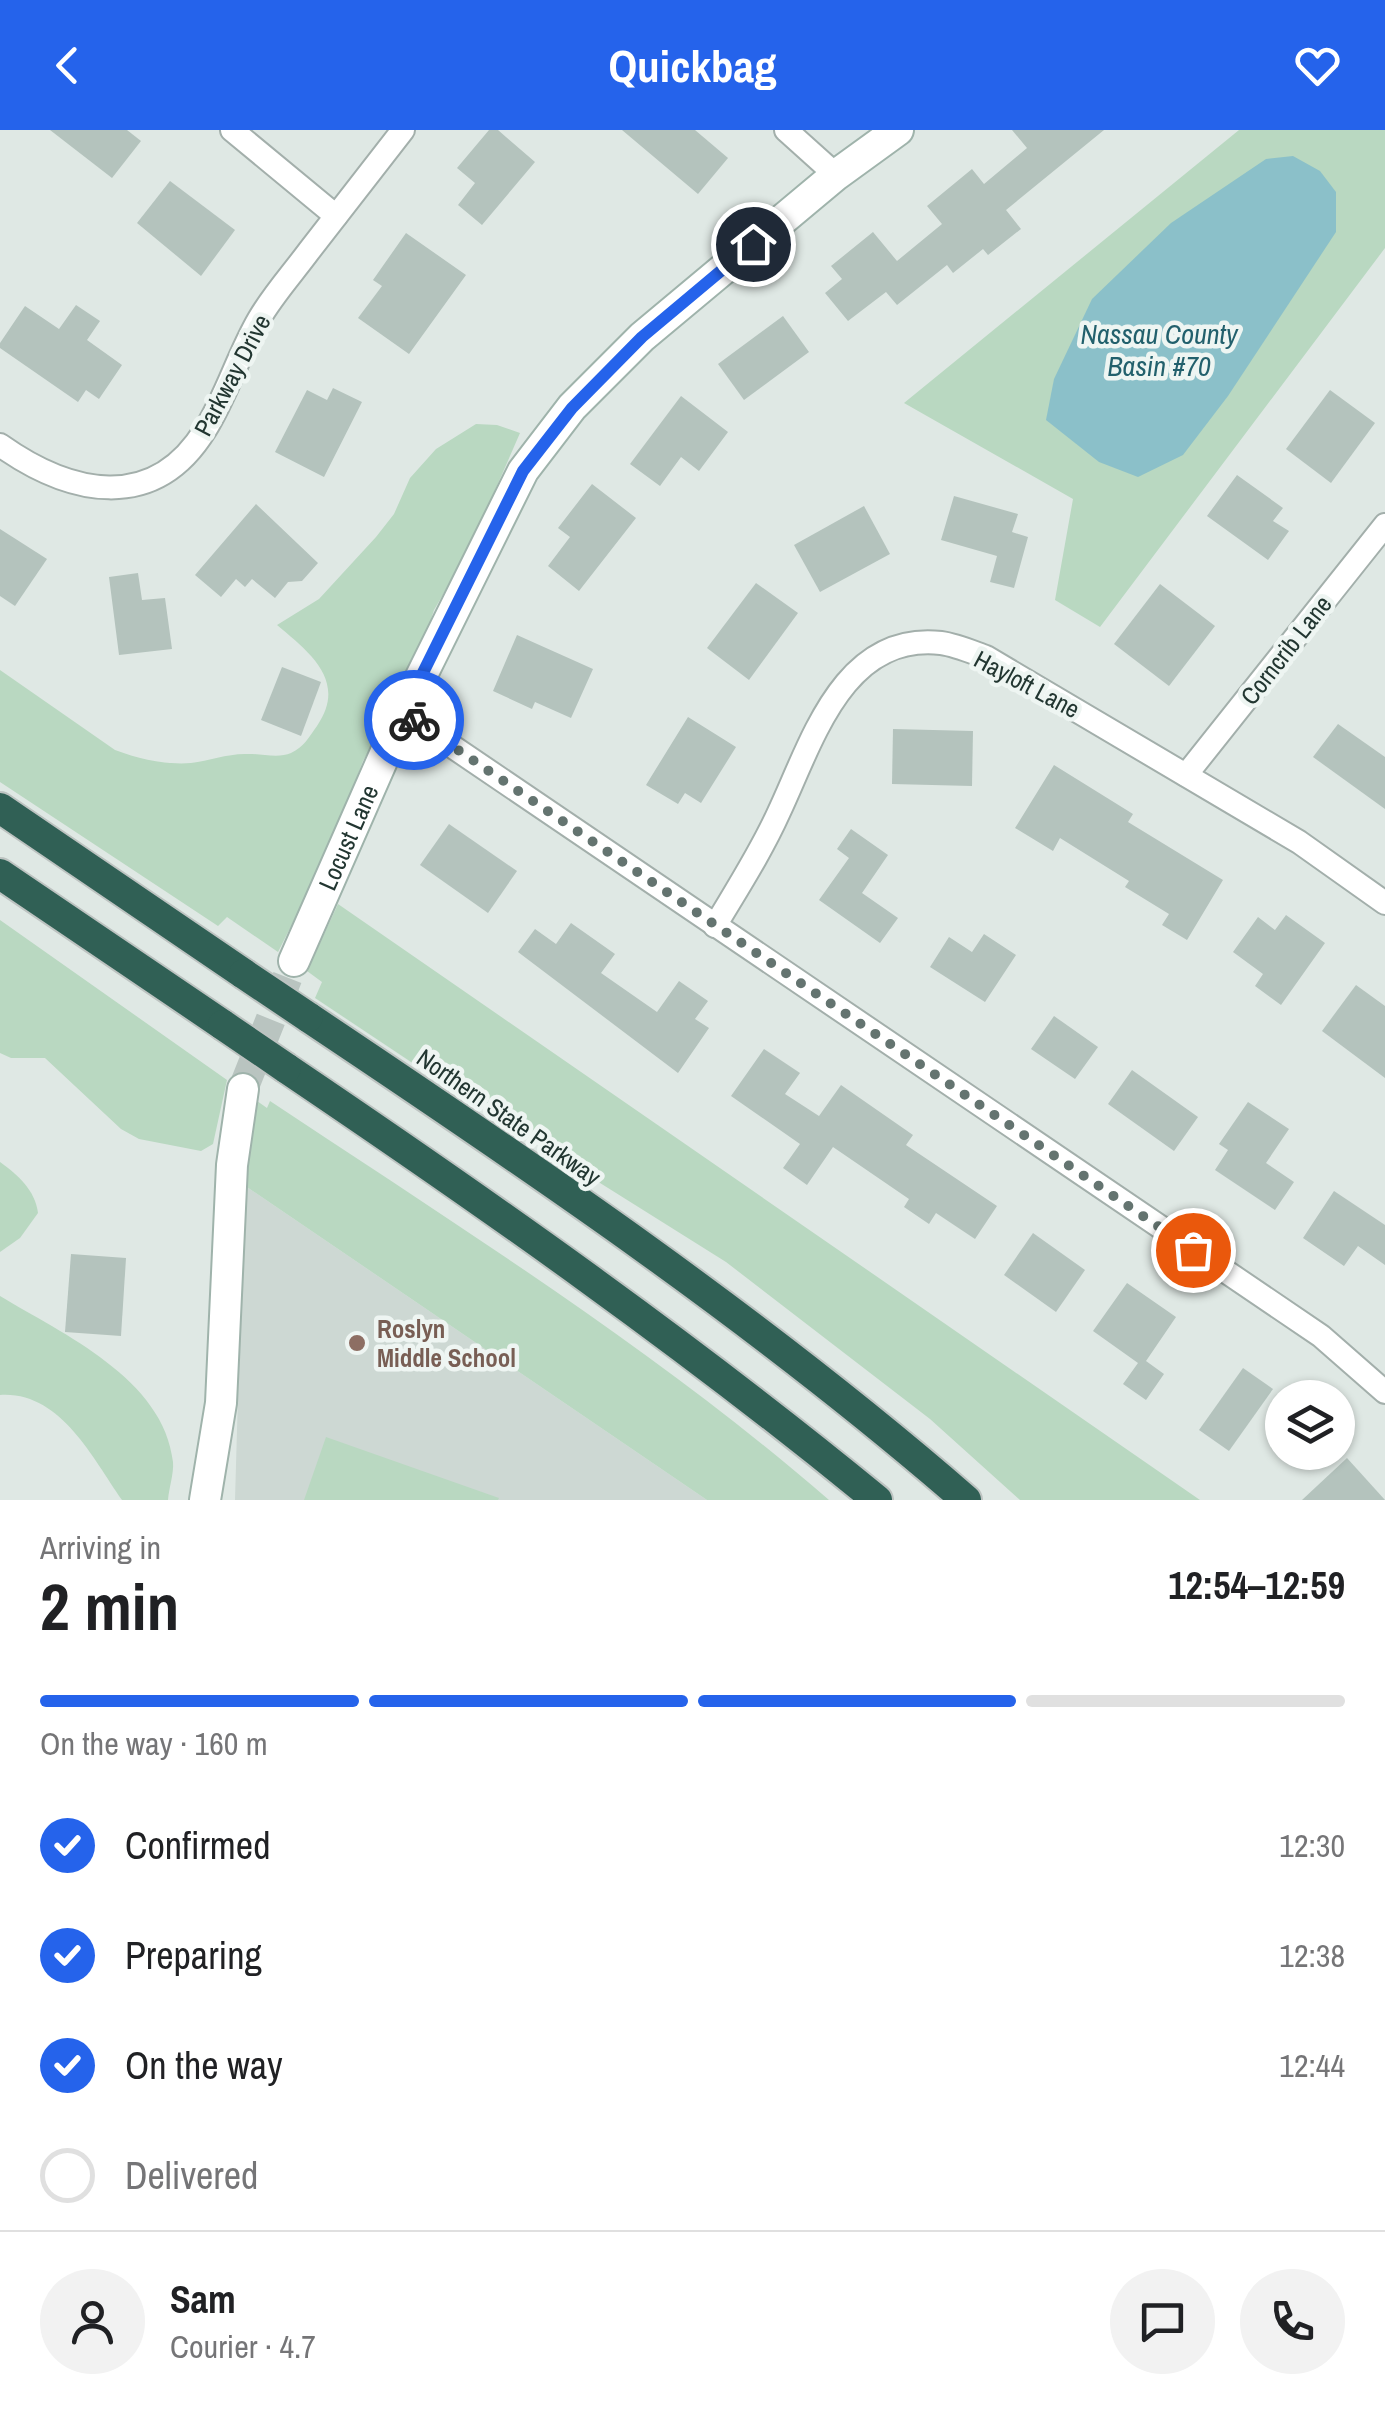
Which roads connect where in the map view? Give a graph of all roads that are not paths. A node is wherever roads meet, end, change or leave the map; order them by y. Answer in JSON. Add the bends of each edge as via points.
{"nodes":[{"id":1,"x":232,"y":130,"type":"edge"},
{"id":2,"x":403,"y":130,"type":"edge"},
{"id":3,"x":786,"y":130,"type":"edge"},
{"id":4,"x":898,"y":130,"type":"edge"},
{"id":5,"x":836,"y":175,"type":"junction"},
{"id":6,"x":336,"y":216,"type":"junction"},
{"id":7,"x":0,"y":445,"type":"edge"},
{"id":8,"x":1385,"y":524,"type":"edge"},
{"id":9,"x":403,"y":713,"type":"junction"},
{"id":10,"x":1186,"y":774,"type":"junction"},
{"id":11,"x":0,"y":808,"type":"edge"},
{"id":12,"x":0,"y":874,"type":"edge"},
{"id":13,"x":1385,"y":904,"type":"edge"},
{"id":14,"x":715,"y":926,"type":"junction"},
{"id":15,"x":294,"y":961,"type":"tunnel mouth"},
{"id":16,"x":244,"y":1090,"type":"tunnel mouth"},
{"id":17,"x":1385,"y":1392,"type":"edge"},
{"id":18,"x":205,"y":1500,"type":"edge"},
{"id":19,"x":878,"y":1500,"type":"edge"},
{"id":20,"x":966,"y":1500,"type":"edge"}],
"edges":[{"from":1,"to":6,"type":"street"},
{"from":2,"to":6,"type":"street","name":"Parkway Drive"},
{"from":3,"to":5,"type":"street"},
{"from":4,"to":5,"type":"street","name":"Locust Lane"},
{"from":5,"to":9,"type":"street","name":"Locust Lane","via":[[642,337],[572,408],[523,471]]},
{"from":6,"to":7,"type":"street","name":"Parkway Drive","via":[[260,318],[193,448],[169,470],[123,488],[81,486],[29,466]]},
{"from":8,"to":10,"type":"street","name":"Corncrib Lane"},
{"from":9,"to":14,"type":"street"},
{"from":9,"to":15,"type":"street","name":"Locust Lane"},
{"from":10,"to":13,"type":"street","name":"Hayloft Lane"},
{"from":10,"to":14,"type":"street","name":"Hayloft Lane","via":[[986,656],[940,643],[895,648],[862,665],[832,700],[773,826]]},
{"from":11,"to":20,"type":"highway","name":"Northern State Parkway","bridge":true,"via":[[656,1256]]},
{"from":12,"to":19,"type":"highway","bridge":true,"via":[[622,1300]]},
{"from":14,"to":17,"type":"street","via":[[1320,1336]]},
{"from":16,"to":18,"type":"street","via":[[232,1165],[221,1403]]}]}
